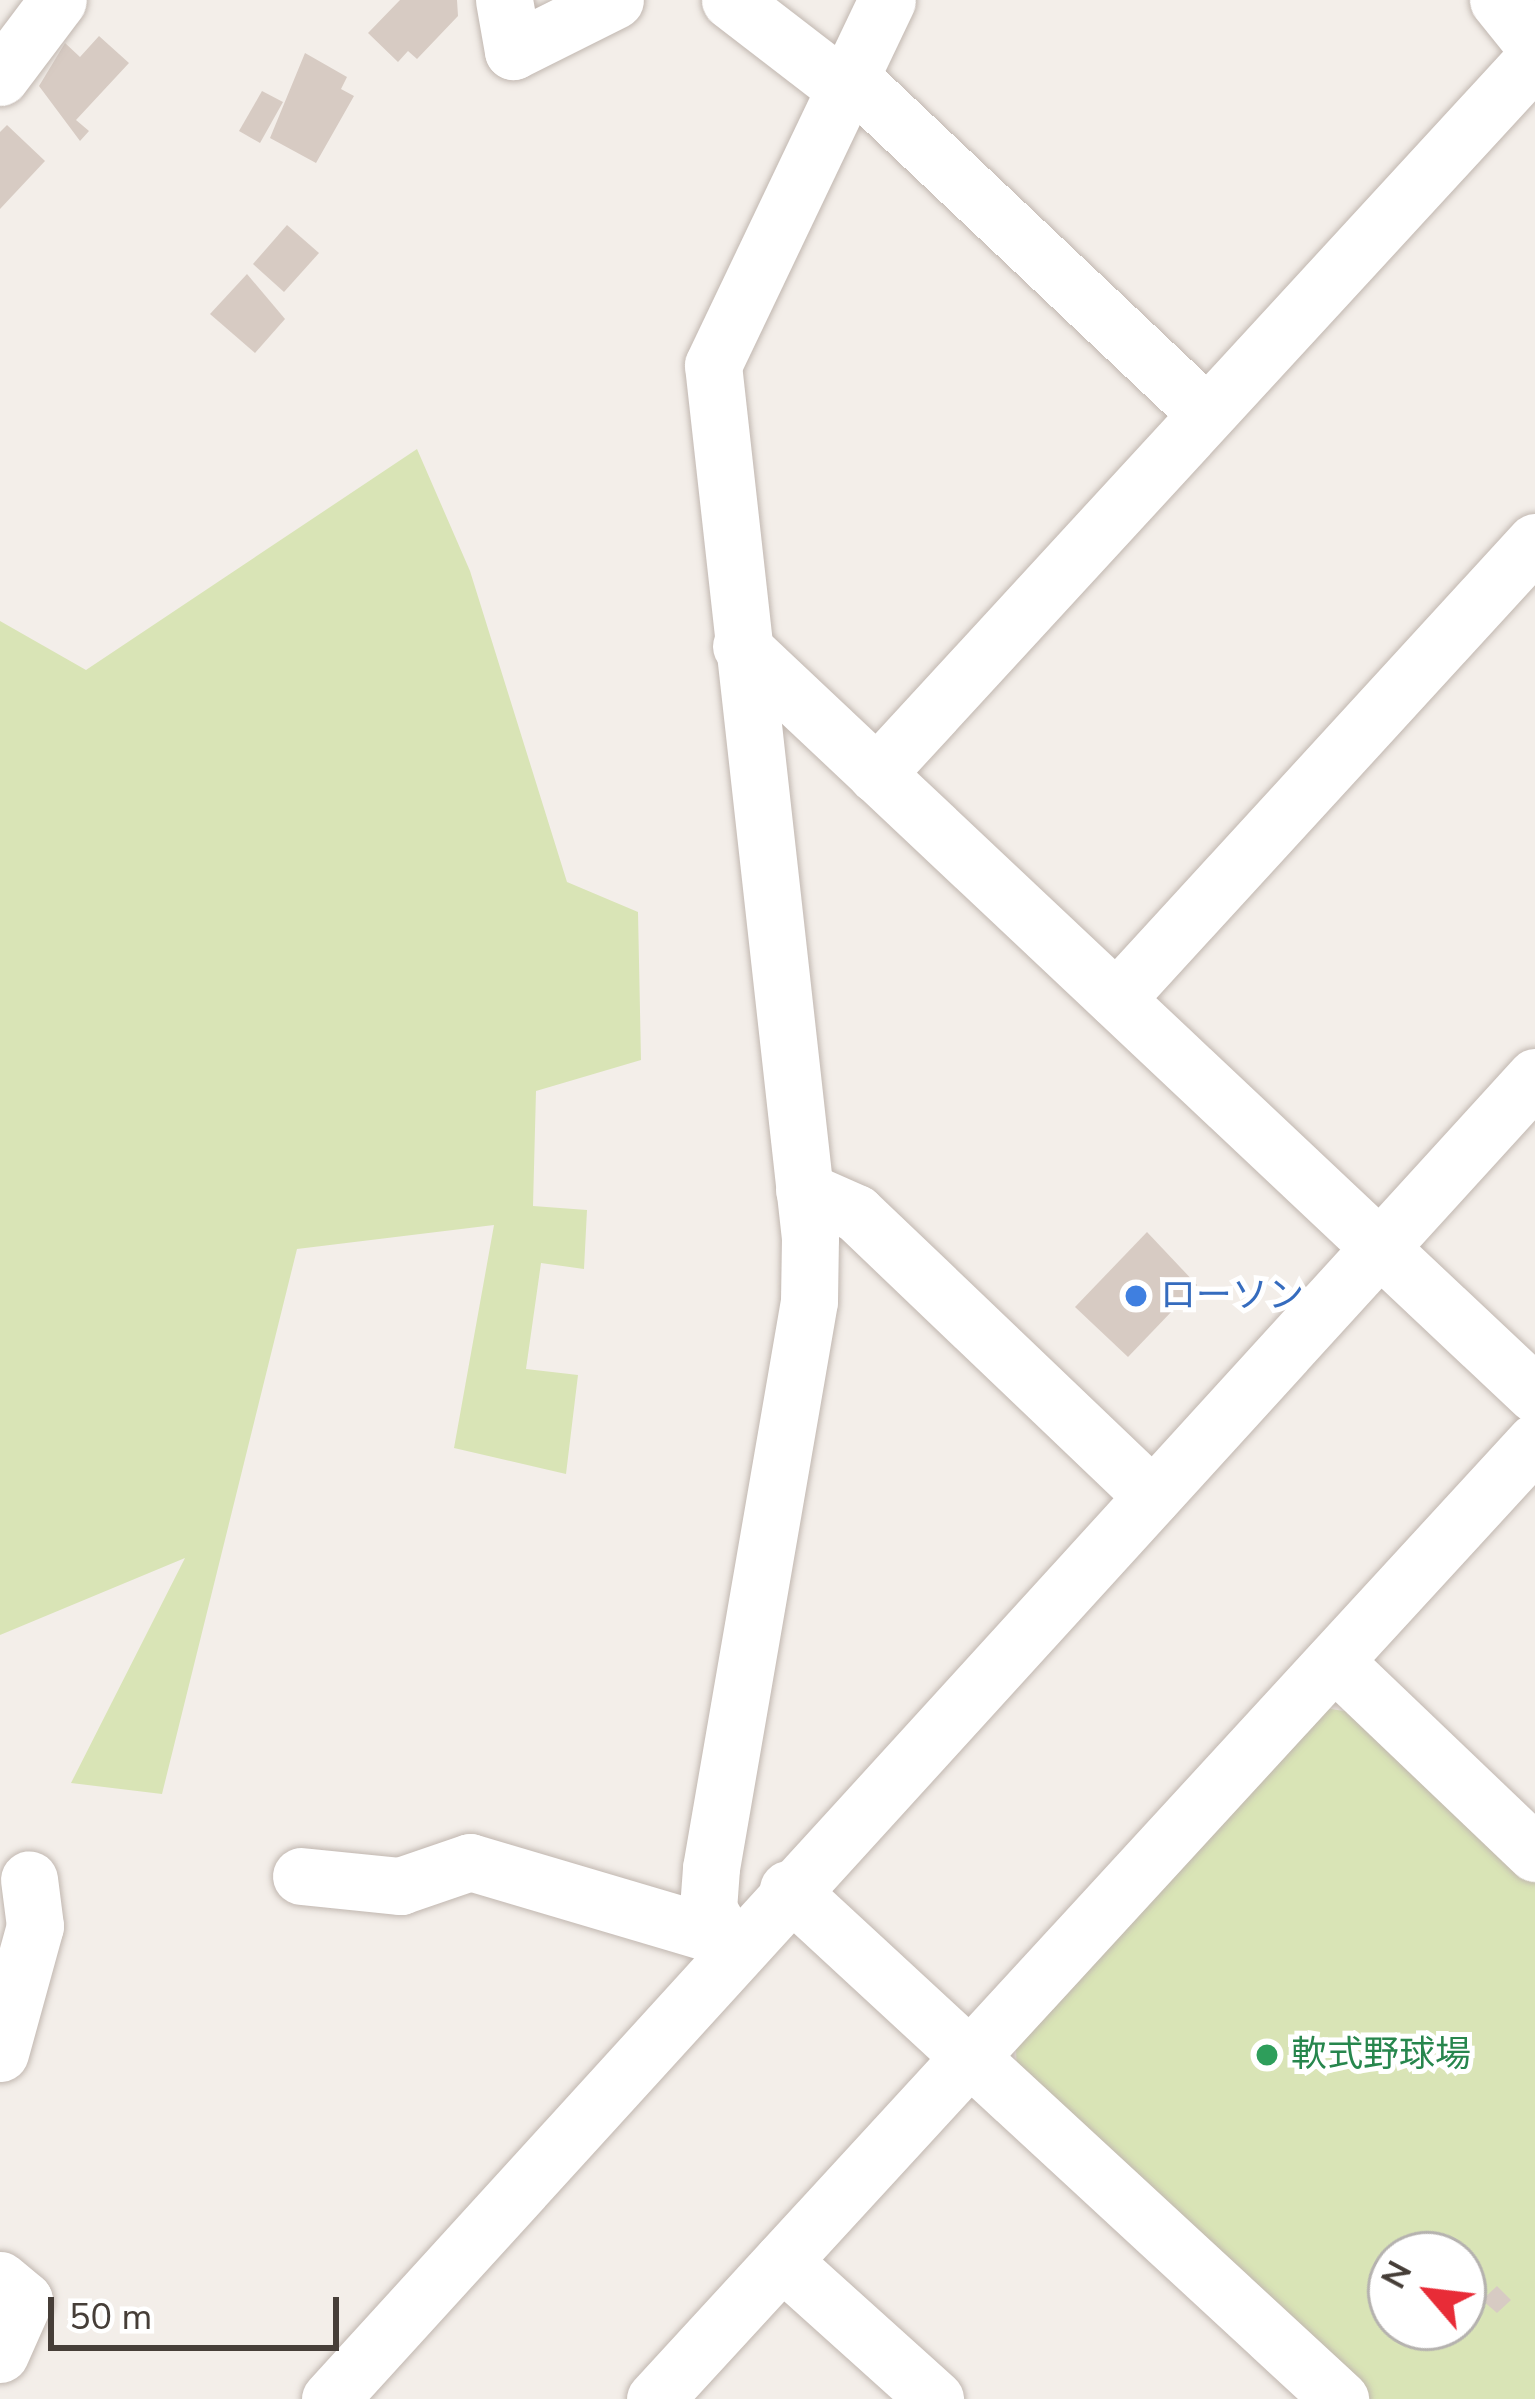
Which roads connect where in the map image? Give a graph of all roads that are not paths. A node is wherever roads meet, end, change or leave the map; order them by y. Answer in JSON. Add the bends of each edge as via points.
{"nodes":[{"id":1,"x":58,"y":0,"type":"edge"},
{"id":2,"x":504,"y":0,"type":"edge"},
{"id":3,"x":614,"y":0,"type":"edge"},
{"id":4,"x":730,"y":0,"type":"edge"},
{"id":5,"x":887,"y":0,"type":"edge"},
{"id":6,"x":1498,"y":0,"type":"edge"},
{"id":7,"x":1535,"y":46,"type":"edge"},
{"id":8,"x":1535,"y":58,"type":"edge"},
{"id":9,"x":0,"y":77,"type":"edge"},
{"id":10,"x":842,"y":78,"type":"junction"},
{"id":11,"x":1207,"y":412,"type":"junction"},
{"id":12,"x":1535,"y":542,"type":"edge"},
{"id":13,"x":741,"y":646,"type":"junction"},
{"id":14,"x":876,"y":774,"type":"junction"},
{"id":15,"x":1116,"y":999,"type":"junction"},
{"id":16,"x":1535,"y":1077,"type":"edge"},
{"id":17,"x":804,"y":1190,"type":"junction"},
{"id":18,"x":1379,"y":1247,"type":"junction"},
{"id":19,"x":1535,"y":1394,"type":"edge"},
{"id":20,"x":1535,"y":1442,"type":"edge"},
{"id":21,"x":1152,"y":1496,"type":"junction"},
{"id":22,"x":1334,"y":1661,"type":"junction"},
{"id":23,"x":1535,"y":1853,"type":"edge"},
{"id":24,"x":301,"y":1876,"type":"dead end"},
{"id":25,"x":29,"y":1879,"type":"dead end"},
{"id":26,"x":788,"y":1889,"type":"junction"},
{"id":27,"x":724,"y":1944,"type":"junction"},
{"id":28,"x":1,"y":2044,"type":"edge"},
{"id":29,"x":969,"y":2057,"type":"junction"},
{"id":30,"x":782,"y":2261,"type":"junction"},
{"id":31,"x":0,"y":2281,"type":"edge"},
{"id":32,"x":0,"y":2354,"type":"edge"},
{"id":33,"x":330,"y":2399,"type":"edge"},
{"id":34,"x":655,"y":2399,"type":"edge"},
{"id":35,"x":935,"y":2399,"type":"edge"},
{"id":36,"x":1340,"y":2399,"type":"edge"}],
"edges":[{"from":1,"to":9,"type":"street"},
{"from":2,"to":3,"type":"street","via":[[513,51]]},
{"from":4,"to":10,"type":"street"},
{"from":5,"to":10,"type":"street"},
{"from":6,"to":7,"type":"street"},
{"from":8,"to":11,"type":"street"},
{"from":10,"to":11,"type":"street"},
{"from":10,"to":13,"type":"street","via":[[713,365]]},
{"from":11,"to":14,"type":"street"},
{"from":12,"to":15,"type":"street"},
{"from":13,"to":14,"type":"street"},
{"from":13,"to":17,"type":"street"},
{"from":14,"to":15,"type":"street"},
{"from":15,"to":18,"type":"street"},
{"from":16,"to":18,"type":"street"},
{"from":17,"to":21,"type":"street","via":[[856,1213]]},
{"from":17,"to":27,"type":"street","via":[[809,1301],[716,1830]]},
{"from":18,"to":19,"type":"street"},
{"from":18,"to":21,"type":"street"},
{"from":20,"to":22,"type":"street"},
{"from":21,"to":26,"type":"street"},
{"from":22,"to":23,"type":"street"},
{"from":22,"to":29,"type":"street"},
{"from":24,"to":27,"type":"street","via":[[400,1886],[470,1862]]},
{"from":25,"to":28,"type":"street","via":[[35,1926]]},
{"from":26,"to":27,"type":"street"},
{"from":26,"to":29,"type":"street"},
{"from":27,"to":33,"type":"street"},
{"from":29,"to":30,"type":"street"},
{"from":29,"to":36,"type":"street"},
{"from":30,"to":34,"type":"street"},
{"from":30,"to":35,"type":"street"},
{"from":31,"to":32,"type":"street","via":[[24,2300]]}]}
